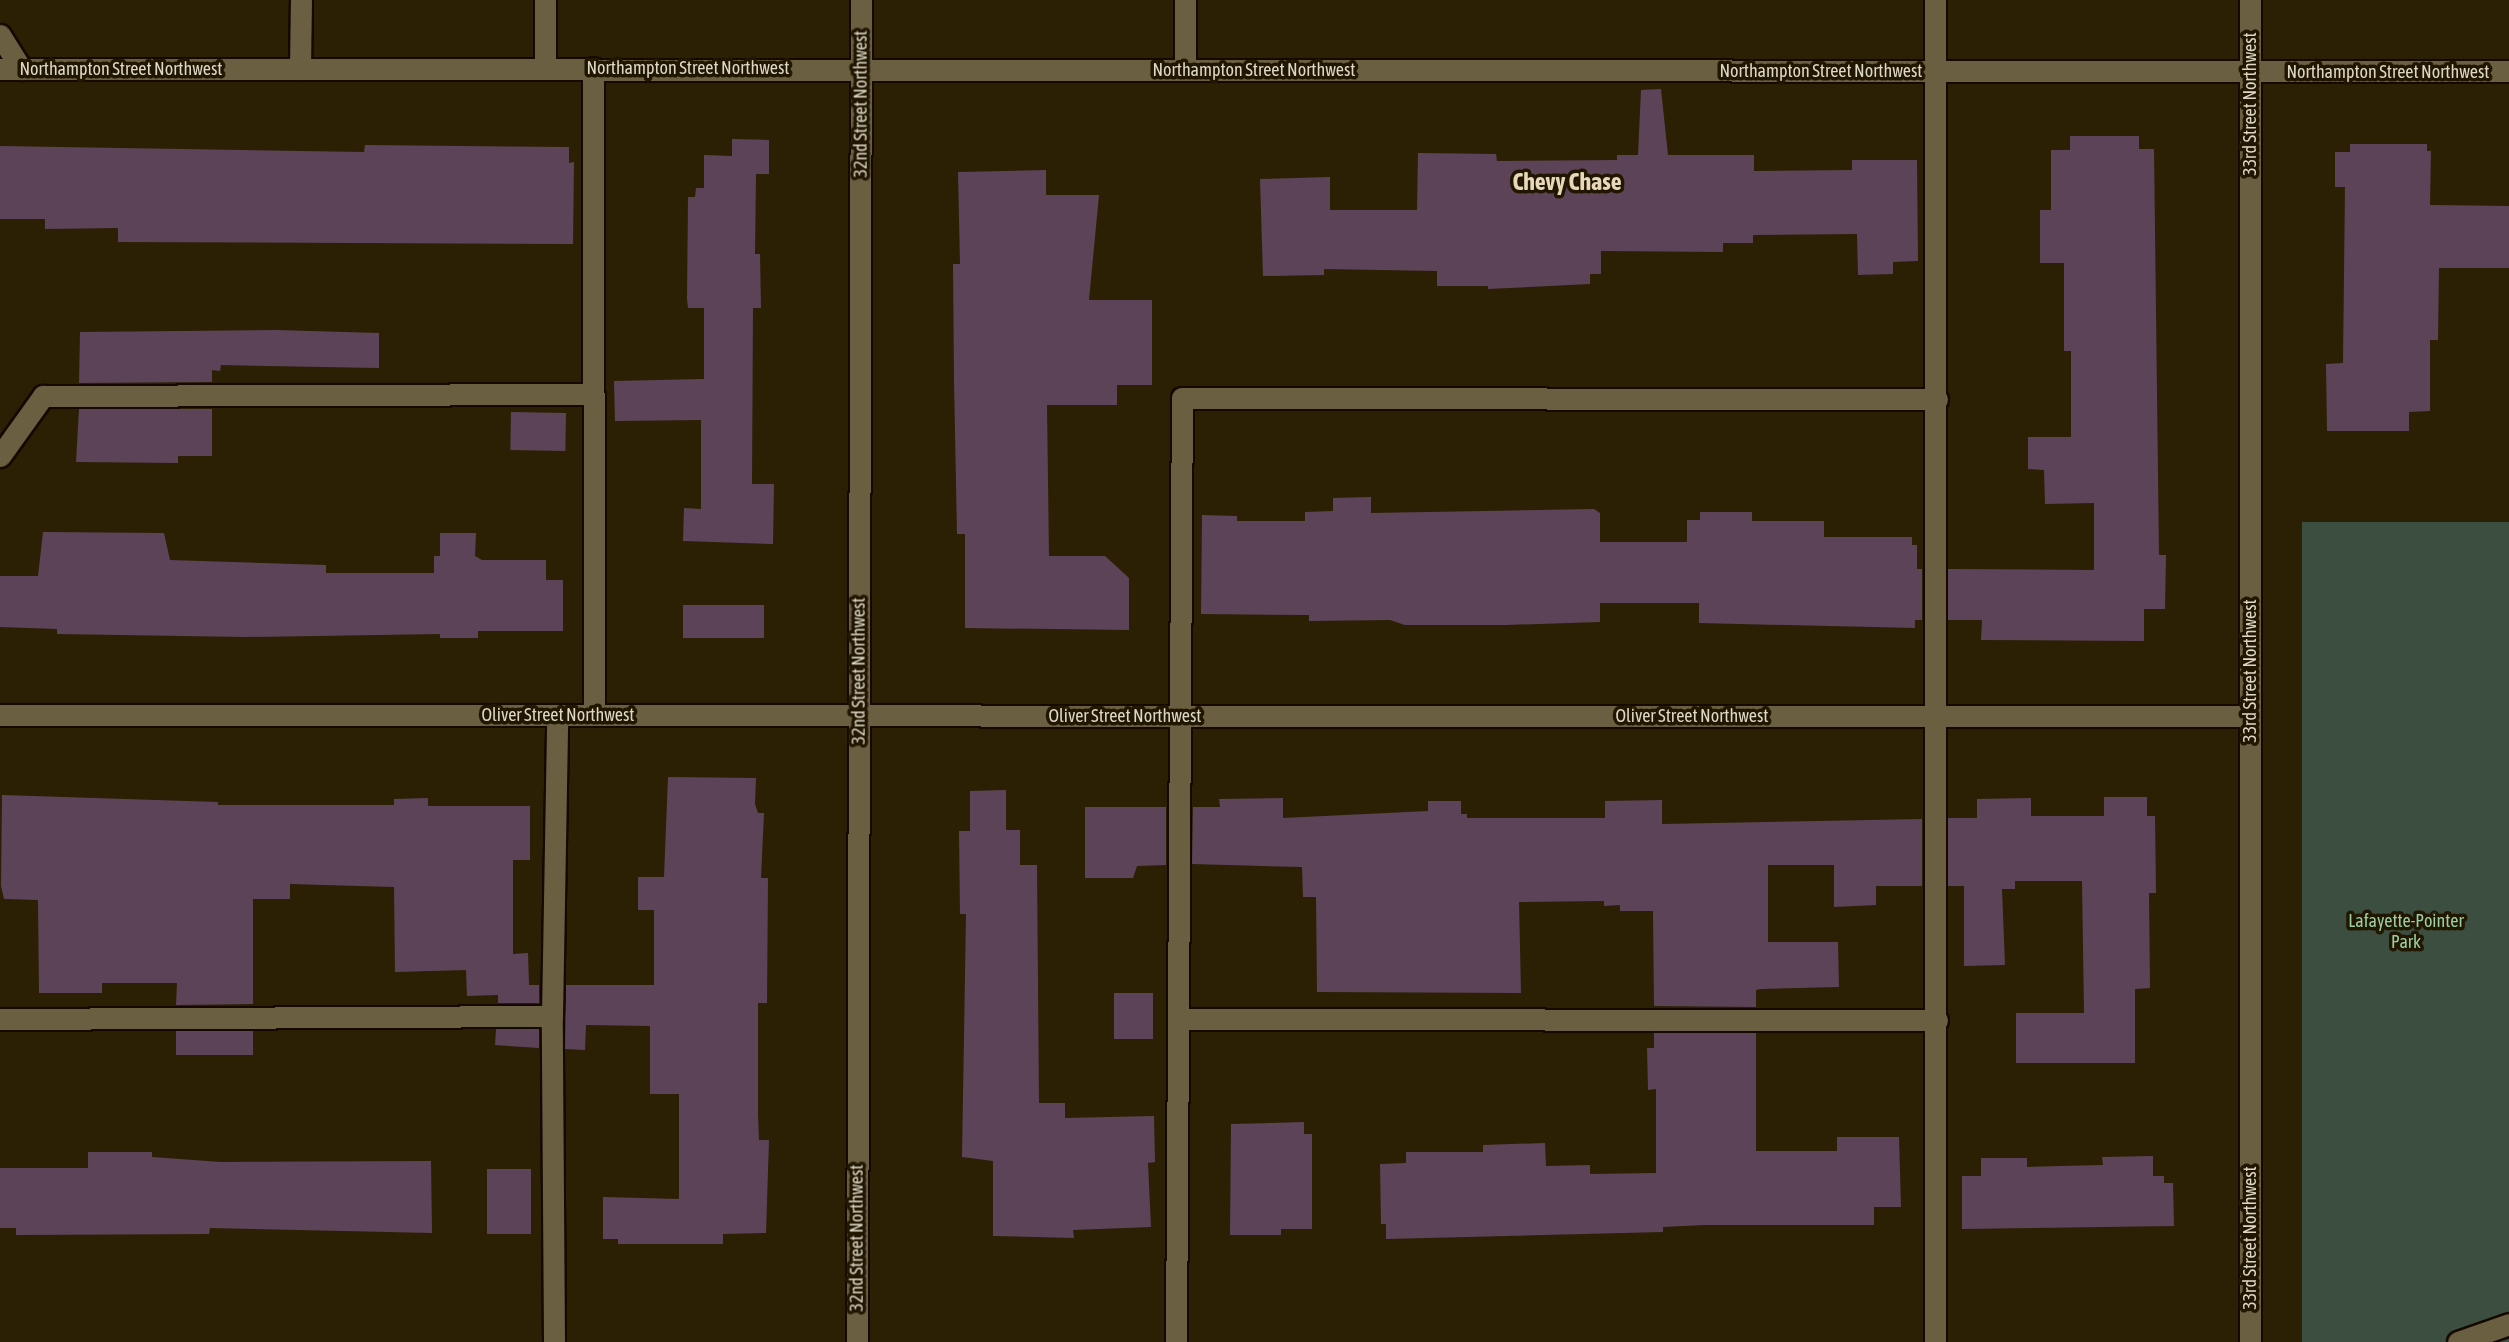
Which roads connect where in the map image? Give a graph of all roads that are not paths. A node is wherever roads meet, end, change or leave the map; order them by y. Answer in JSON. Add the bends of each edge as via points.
{"nodes":[{"id":1,"x":301,"y":0,"type":"edge"},
{"id":2,"x":545,"y":0,"type":"edge"},
{"id":3,"x":861,"y":0,"type":"edge"},
{"id":4,"x":1185,"y":0,"type":"edge"},
{"id":5,"x":1935,"y":0,"type":"edge"},
{"id":6,"x":2250,"y":0,"type":"edge"},
{"id":7,"x":0,"y":35,"type":"edge"},
{"id":8,"x":545,"y":68,"type":"junction"},
{"id":9,"x":593,"y":68,"type":"junction"},
{"id":10,"x":861,"y":68,"type":"junction"},
{"id":11,"x":11,"y":69,"type":"edge"},
{"id":12,"x":300,"y":69,"type":"junction"},
{"id":13,"x":1185,"y":70,"type":"junction"},
{"id":14,"x":1936,"y":71,"type":"junction"},
{"id":15,"x":2509,"y":71,"type":"edge"},
{"id":16,"x":2250,"y":72,"type":"junction"},
{"id":17,"x":593,"y":394,"type":"junction"},
{"id":18,"x":1937,"y":398,"type":"junction"},
{"id":19,"x":0,"y":456,"type":"edge"},
{"id":20,"x":0,"y":715,"type":"edge"},
{"id":21,"x":557,"y":715,"type":"junction"},
{"id":22,"x":594,"y":715,"type":"junction"},
{"id":23,"x":859,"y":715,"type":"junction"},
{"id":24,"x":1178,"y":716,"type":"junction"},
{"id":25,"x":1938,"y":716,"type":"junction"},
{"id":26,"x":2250,"y":716,"type":"junction"},
{"id":27,"x":552,"y":1016,"type":"junction"},
{"id":28,"x":0,"y":1019,"type":"edge"},
{"id":29,"x":1180,"y":1019,"type":"junction"},
{"id":30,"x":1937,"y":1020,"type":"junction"},
{"id":31,"x":2509,"y":1324,"type":"edge"},
{"id":32,"x":554,"y":1342,"type":"edge"},
{"id":33,"x":857,"y":1342,"type":"edge"},
{"id":34,"x":1176,"y":1342,"type":"edge"},
{"id":35,"x":1935,"y":1342,"type":"edge"},
{"id":36,"x":2250,"y":1342,"type":"edge"},
{"id":37,"x":2458,"y":1342,"type":"edge"}],
"edges":[{"from":1,"to":12,"type":"street"},
{"from":2,"to":8,"type":"street"},
{"from":3,"to":10,"type":"street","name":"32nd Street Northwest"},
{"from":4,"to":13,"type":"street"},
{"from":5,"to":14,"type":"street"},
{"from":6,"to":16,"type":"street","name":"33rd Street Northwest"},
{"from":7,"to":11,"type":"street"},
{"from":8,"to":9,"type":"street","name":"Northampton Street Northwest"},
{"from":8,"to":12,"type":"street","name":"Northampton Street Northwest"},
{"from":9,"to":10,"type":"street","name":"Northampton Street Northwest"},
{"from":9,"to":17,"type":"street"},
{"from":10,"to":13,"type":"street","name":"Northampton Street Northwest"},
{"from":10,"to":23,"type":"street","name":"32nd Street Northwest"},
{"from":11,"to":12,"type":"street","name":"Northampton Street Northwest"},
{"from":13,"to":14,"type":"street","name":"Northampton Street Northwest"},
{"from":14,"to":16,"type":"street","name":"Northampton Street Northwest"},
{"from":14,"to":18,"type":"street"},
{"from":15,"to":16,"type":"street","name":"Northampton Street Northwest"},
{"from":16,"to":26,"type":"street","name":"33rd Street Northwest"},
{"from":17,"to":19,"type":"street","via":[[43,396]]},
{"from":17,"to":22,"type":"street"},
{"from":18,"to":24,"type":"street","via":[[1182,398]]},
{"from":18,"to":25,"type":"street"},
{"from":20,"to":21,"type":"street","name":"Oliver Street Northwest"},
{"from":21,"to":22,"type":"street","name":"Oliver Street Northwest"},
{"from":21,"to":27,"type":"street"},
{"from":22,"to":23,"type":"street","name":"Oliver Street Northwest"},
{"from":23,"to":24,"type":"street","name":"Oliver Street Northwest"},
{"from":23,"to":33,"type":"street","name":"32nd Street Northwest"},
{"from":24,"to":25,"type":"street","name":"Oliver Street Northwest"},
{"from":24,"to":29,"type":"street"},
{"from":25,"to":26,"type":"street","name":"Oliver Street Northwest"},
{"from":25,"to":30,"type":"street"},
{"from":26,"to":36,"type":"street","name":"33rd Street Northwest"},
{"from":27,"to":28,"type":"street"},
{"from":27,"to":32,"type":"street"},
{"from":29,"to":30,"type":"street"},
{"from":29,"to":34,"type":"street"},
{"from":30,"to":35,"type":"street"},
{"from":31,"to":37,"type":"street"}]}
